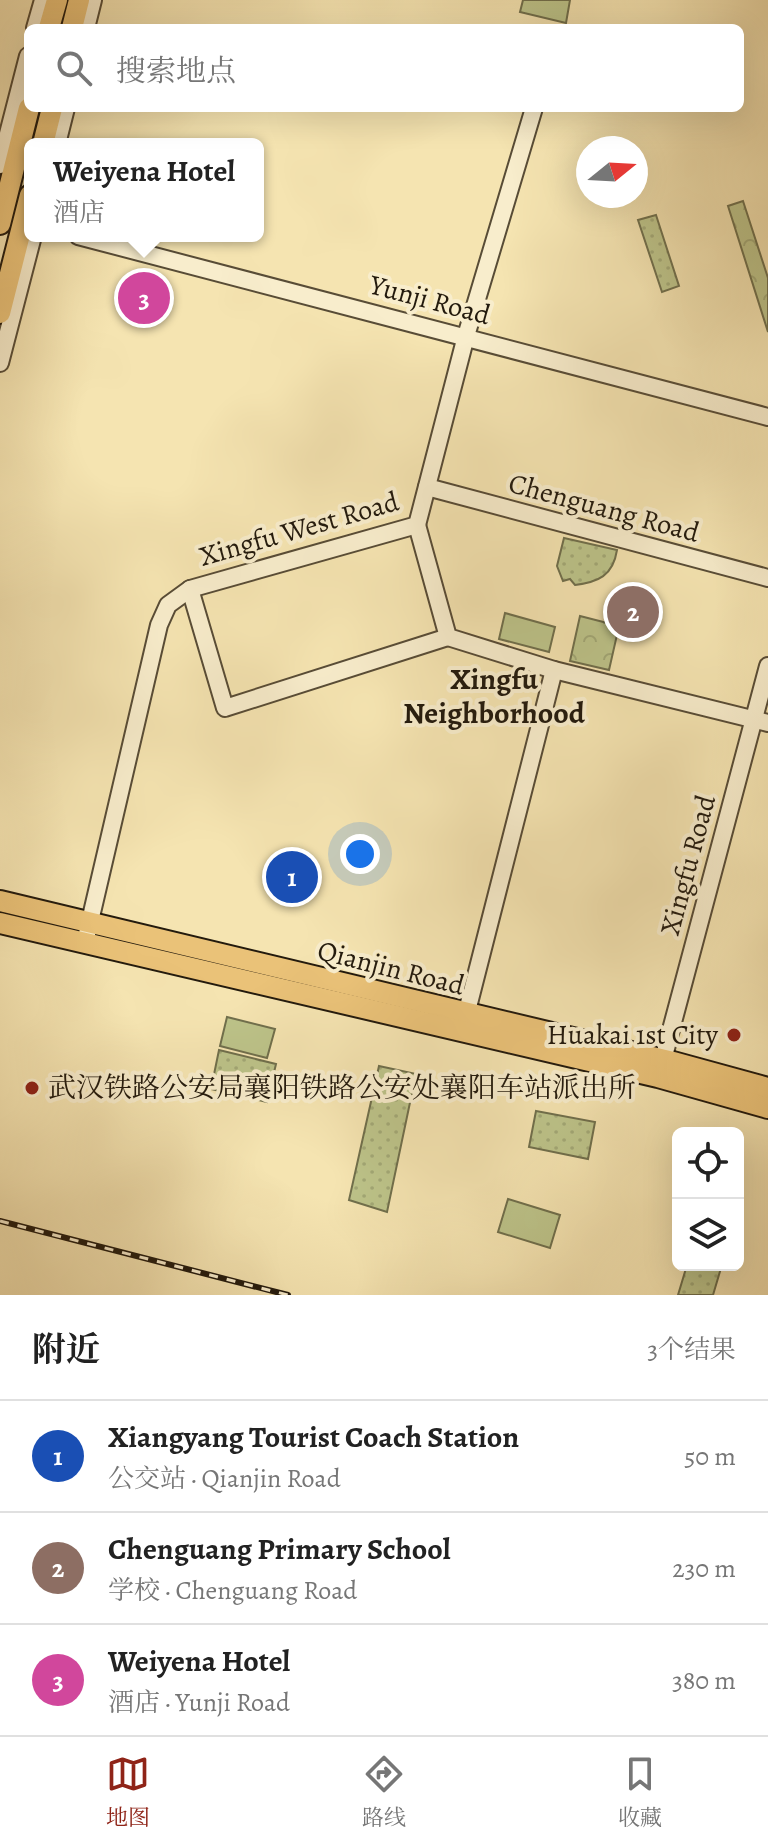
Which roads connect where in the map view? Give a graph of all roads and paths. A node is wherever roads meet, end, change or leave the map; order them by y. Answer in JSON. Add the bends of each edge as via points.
{"nodes":[{"id":1,"x":43,"y":0,"type":"edge"},
{"id":2,"x":57,"y":0,"type":"edge"},
{"id":3,"x":79,"y":0,"type":"edge"},
{"id":4,"x":93,"y":0,"type":"edge"},
{"id":5,"x":36,"y":24,"type":"edge"},
{"id":6,"x":50,"y":24,"type":"edge"},
{"id":7,"x":73,"y":24,"type":"edge"},
{"id":8,"x":87,"y":24,"type":"edge"},
{"id":9,"x":24,"y":72,"type":"edge"},
{"id":10,"x":28,"y":112,"type":"edge"},
{"id":11,"x":51,"y":112,"type":"edge"},
{"id":12,"x":65,"y":112,"type":"edge"},
{"id":13,"x":533,"y":112,"type":"edge"},
{"id":14,"x":44,"y":138,"type":"edge"},
{"id":15,"x":58,"y":138,"type":"edge"},
{"id":16,"x":0,"y":165,"type":"edge"},
{"id":17,"x":1,"y":217,"type":"edge"},
{"id":18,"x":24,"y":242,"type":"edge"},
{"id":19,"x":26,"y":242,"type":"edge"},
{"id":20,"x":101,"y":242,"type":"edge"},
{"id":21,"x":0,"y":313,"type":"edge"},
{"id":22,"x":466,"y":336,"type":"junction"},
{"id":23,"x":0,"y":363,"type":"edge"},
{"id":24,"x":768,"y":417,"type":"edge"},
{"id":25,"x":427,"y":487,"type":"junction"},
{"id":26,"x":417,"y":525,"type":"junction"},
{"id":27,"x":768,"y":578,"type":"edge"},
{"id":28,"x":190,"y":589,"type":"junction"},
{"id":29,"x":448,"y":637,"type":"junction"},
{"id":30,"x":768,"y":666,"type":"edge"},
{"id":31,"x":554,"y":670,"type":"junction"},
{"id":32,"x":764,"y":719,"type":"edge"},
{"id":33,"x":0,"y":901,"type":"edge"},
{"id":34,"x":0,"y":923,"type":"edge"},
{"id":35,"x":87,"y":934,"type":"junction"},
{"id":36,"x":466,"y":1015,"type":"junction"},
{"id":37,"x":665,"y":1070,"type":"junction"},
{"id":38,"x":768,"y":1088,"type":"edge"},
{"id":39,"x":768,"y":1108,"type":"edge"}],
"edges":[{"from":1,"to":5,"type":"street"},
{"from":2,"to":6,"type":"main road"},
{"from":3,"to":7,"type":"main road"},
{"from":4,"to":8,"type":"street"},
{"from":9,"to":16,"type":"street"},
{"from":10,"to":17,"type":"main road"},
{"from":11,"to":14,"type":"main road"},
{"from":12,"to":15,"type":"street"},
{"from":13,"to":22,"type":"street","name":"Xingfu West Road"},
{"from":18,"to":21,"type":"main road"},
{"from":19,"to":23,"type":"street"},
{"from":20,"to":22,"type":"street","name":"Yunji Road"},
{"from":22,"to":24,"type":"street","name":"Yunji Road"},
{"from":22,"to":25,"type":"street","name":"Xingfu West Road"},
{"from":25,"to":26,"type":"street","name":"Xingfu West Road"},
{"from":25,"to":27,"type":"street","name":"Chenguang Road"},
{"from":26,"to":28,"type":"street","name":"Xingfu West Road"},
{"from":26,"to":29,"type":"street"},
{"from":28,"to":29,"type":"street","via":[[225,708]]},
{"from":28,"to":35,"type":"street","name":"Xingfu West Road","via":[[168,605],[159,625]]},
{"from":29,"to":31,"type":"street"},
{"from":30,"to":32,"type":"street","name":"Xingfu Road"},
{"from":31,"to":32,"type":"street"},
{"from":31,"to":36,"type":"street"},
{"from":32,"to":37,"type":"street","name":"Xingfu Road"},
{"from":33,"to":35,"type":"main road","name":"Qianjin Road"},
{"from":34,"to":35,"type":"main road","name":"Qianjin Road"},
{"from":35,"to":36,"type":"main road","name":"Qianjin Road"},
{"from":35,"to":37,"type":"main road","name":"Qianjin Road"},
{"from":36,"to":37,"type":"main road","name":"Qianjin Road"},
{"from":37,"to":38,"type":"main road","name":"Qianjin Road"},
{"from":37,"to":39,"type":"main road","name":"Qianjin Road"}]}
